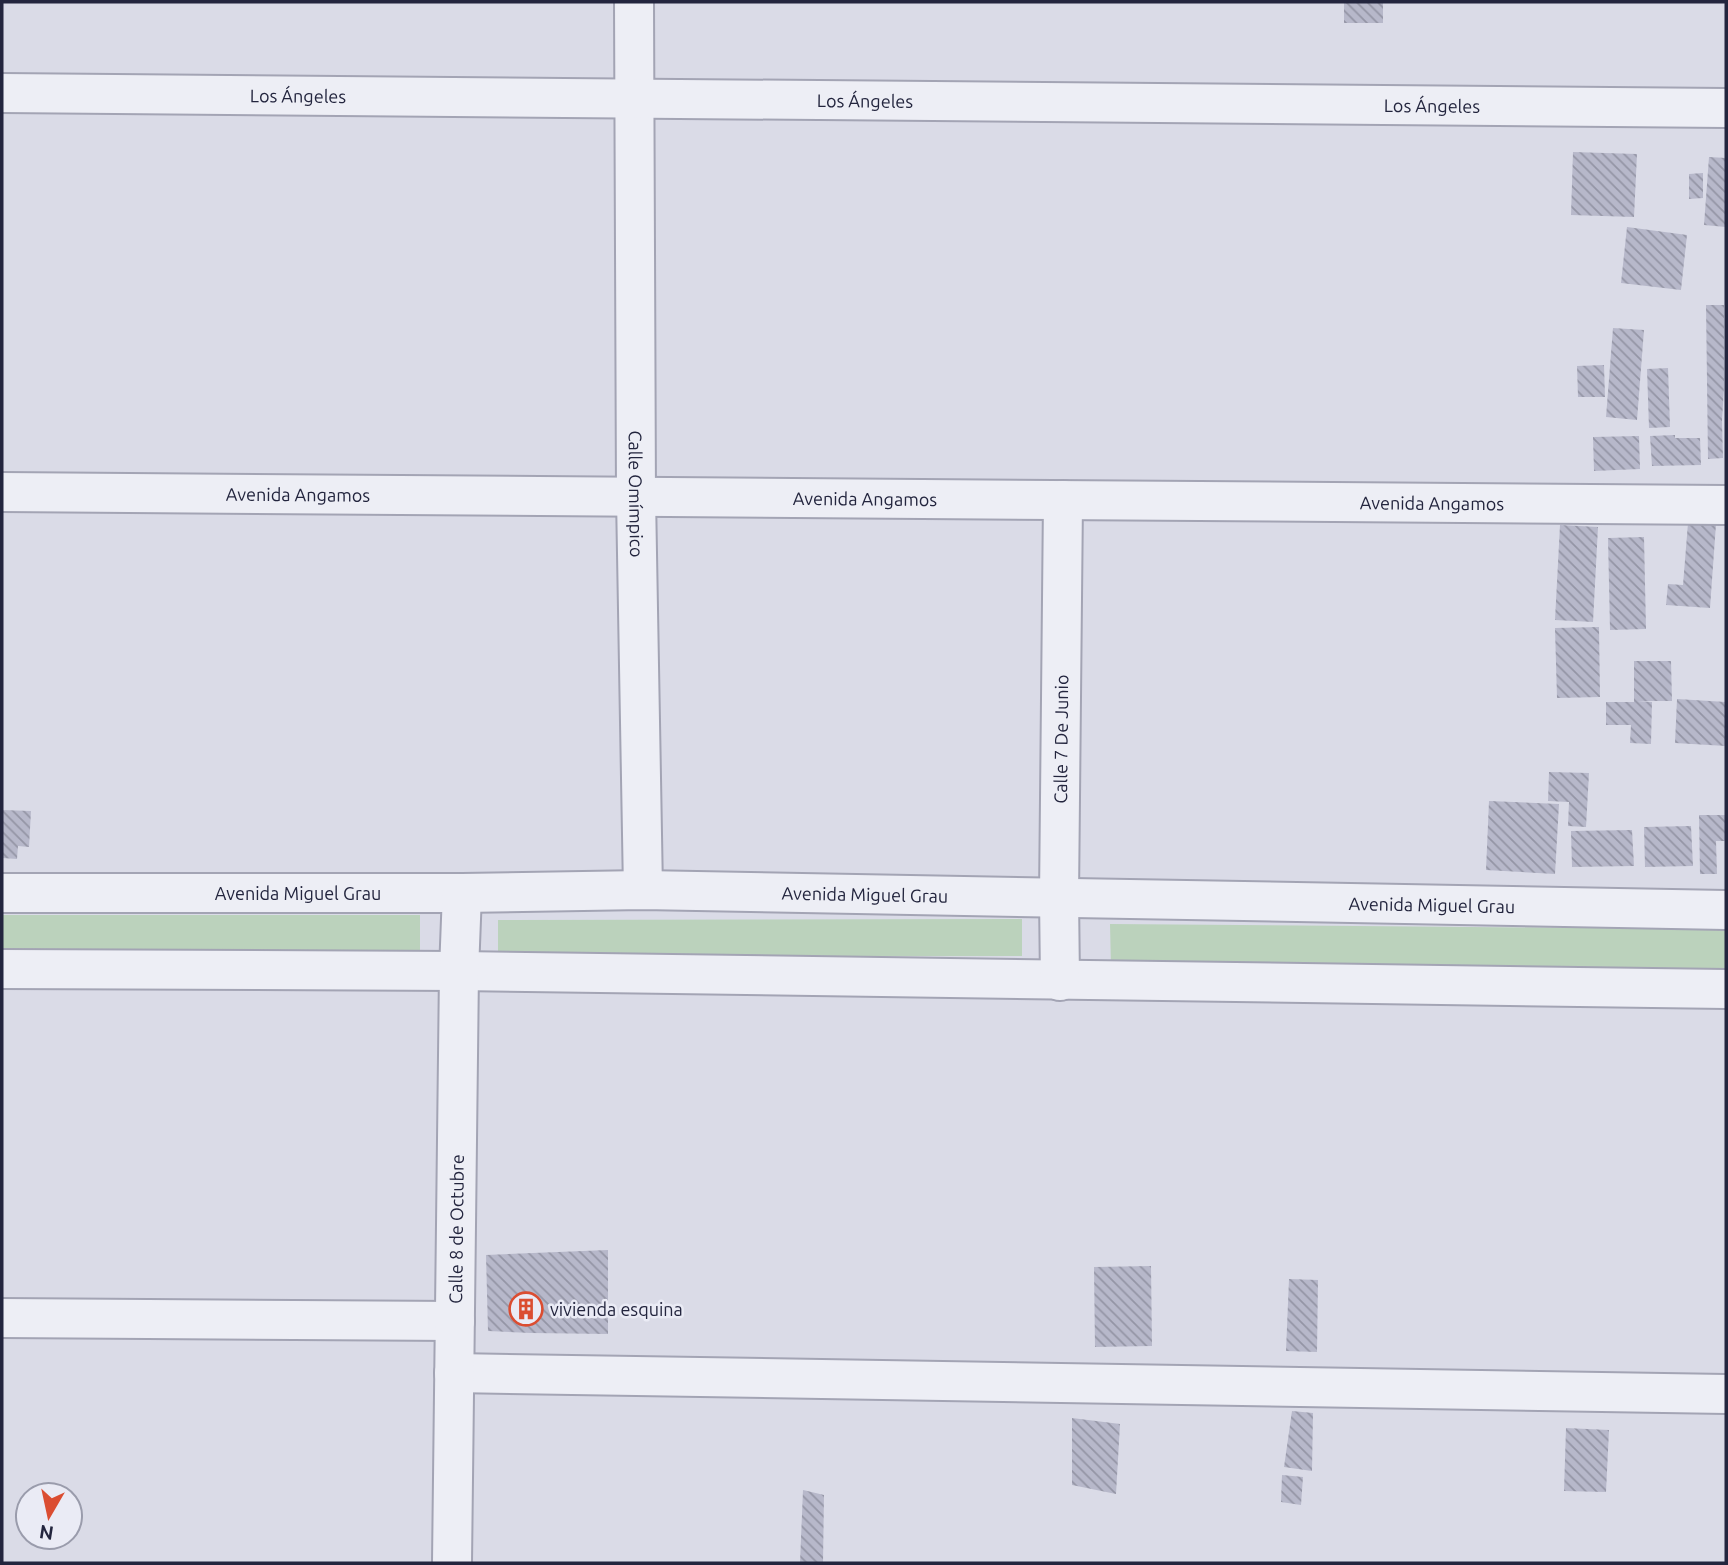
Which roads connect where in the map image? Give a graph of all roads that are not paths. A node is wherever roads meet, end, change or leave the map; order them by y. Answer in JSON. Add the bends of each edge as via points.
{"nodes":[{"id":1,"x":634,"y":2,"type":"edge"},
{"id":2,"x":2,"y":93,"type":"edge"},
{"id":3,"x":634,"y":98,"type":"junction"},
{"id":4,"x":1726,"y":108,"type":"edge"},
{"id":5,"x":2,"y":492,"type":"edge"},
{"id":6,"x":636,"y":497,"type":"junction"},
{"id":7,"x":1063,"y":500,"type":"junction"},
{"id":8,"x":1726,"y":505,"type":"edge"},
{"id":9,"x":643,"y":890,"type":"junction"},
{"id":10,"x":2,"y":893,"type":"edge"},
{"id":11,"x":462,"y":893,"type":"junction"},
{"id":12,"x":1059,"y":897,"type":"junction"},
{"id":13,"x":1726,"y":910,"type":"edge"},
{"id":14,"x":2,"y":969,"type":"edge"},
{"id":15,"x":458,"y":971,"type":"junction"},
{"id":16,"x":1060,"y":981,"type":"junction"},
{"id":17,"x":1726,"y":989,"type":"edge"},
{"id":18,"x":2,"y":1318,"type":"edge"},
{"id":19,"x":455,"y":1321,"type":"junction"},
{"id":20,"x":454,"y":1373,"type":"junction"},
{"id":21,"x":1726,"y":1394,"type":"edge"},
{"id":22,"x":452,"y":1563,"type":"edge"}],
"edges":[{"from":1,"to":3,"type":"street","name":"Calle Omímpico"},
{"from":2,"to":3,"type":"street","name":"Los Ángeles"},
{"from":3,"to":4,"type":"street","name":"Los Ángeles"},
{"from":3,"to":6,"type":"street","name":"Calle Omímpico"},
{"from":5,"to":6,"type":"street","name":"Avenida Angamos"},
{"from":6,"to":7,"type":"street","name":"Avenida Angamos"},
{"from":6,"to":9,"type":"street","name":"Calle Omímpico"},
{"from":7,"to":8,"type":"street","name":"Avenida Angamos"},
{"from":7,"to":12,"type":"street","name":"Calle 7 De Junio"},
{"from":9,"to":11,"type":"street","name":"Avenida Miguel Grau"},
{"from":9,"to":12,"type":"street","name":"Avenida Miguel Grau"},
{"from":10,"to":11,"type":"street","name":"Avenida Miguel Grau"},
{"from":11,"to":15,"type":"street","name":"Calle 8 de Octubre"},
{"from":12,"to":13,"type":"street","name":"Avenida Miguel Grau"},
{"from":12,"to":16,"type":"street","name":"Calle 7 De Junio"},
{"from":14,"to":15,"type":"street"},
{"from":15,"to":16,"type":"street"},
{"from":15,"to":19,"type":"street","name":"Calle 8 de Octubre"},
{"from":16,"to":17,"type":"street"},
{"from":18,"to":19,"type":"street"},
{"from":19,"to":20,"type":"street","name":"Calle 8 de Octubre"},
{"from":20,"to":21,"type":"street"},
{"from":20,"to":22,"type":"street","name":"Calle 8 de Octubre"}]}
